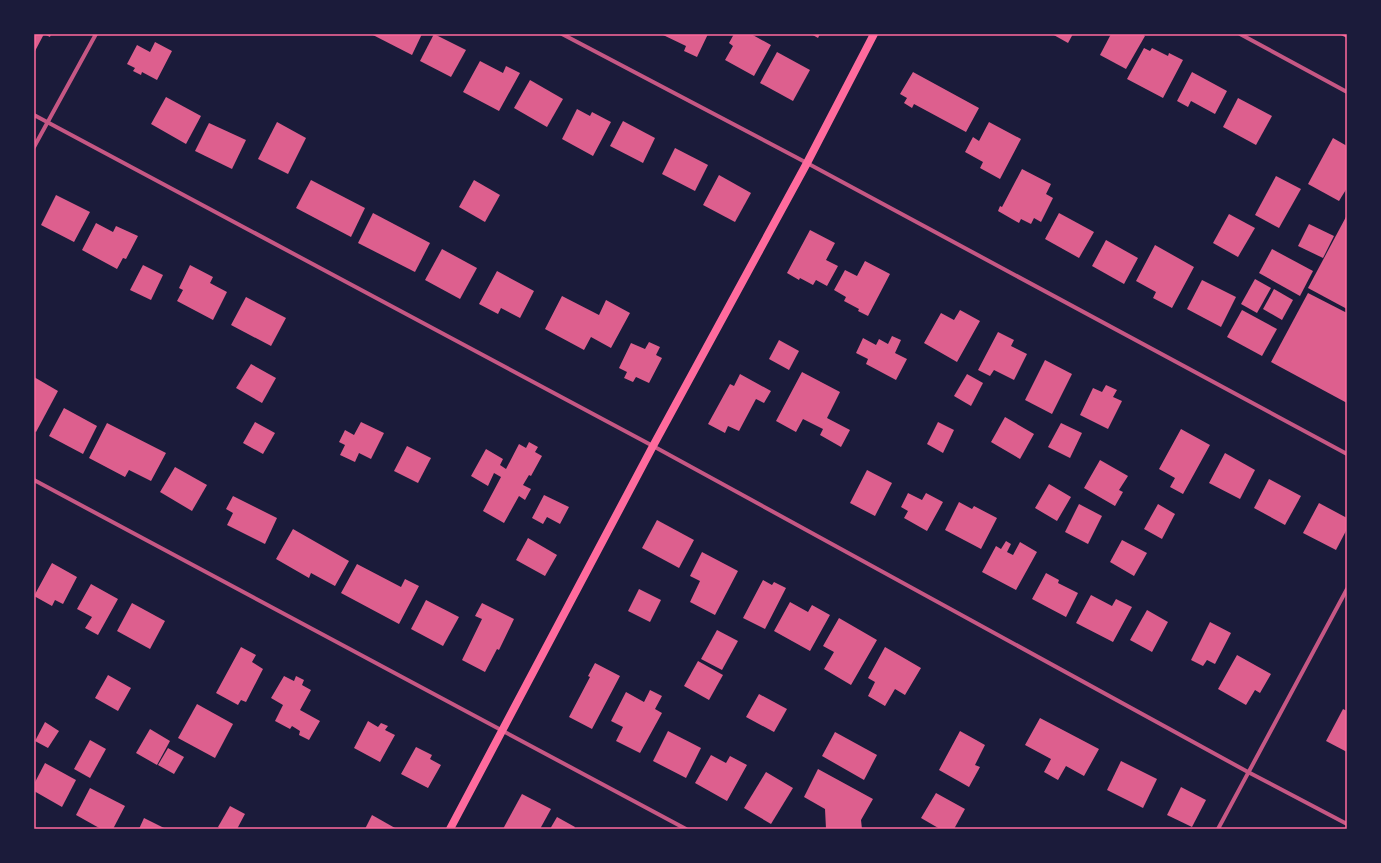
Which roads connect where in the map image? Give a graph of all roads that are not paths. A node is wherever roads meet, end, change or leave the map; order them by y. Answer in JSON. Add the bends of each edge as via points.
{"nodes":[{"id":1,"x":96,"y":34,"type":"edge"},
{"id":2,"x":562,"y":34,"type":"edge"},
{"id":3,"x":874,"y":34,"type":"edge"},
{"id":4,"x":1240,"y":34,"type":"edge"},
{"id":5,"x":1347,"y":92,"type":"edge"},
{"id":6,"x":34,"y":115,"type":"edge"},
{"id":7,"x":48,"y":122,"type":"junction"},
{"id":8,"x":34,"y":147,"type":"edge"},
{"id":9,"x":807,"y":163,"type":"junction"},
{"id":10,"x":653,"y":446,"type":"junction"},
{"id":11,"x":1347,"y":454,"type":"edge"},
{"id":12,"x":34,"y":480,"type":"edge"},
{"id":13,"x":1347,"y":589,"type":"edge"},
{"id":14,"x":503,"y":731,"type":"junction"},
{"id":15,"x":1248,"y":772,"type":"junction"},
{"id":16,"x":1347,"y":824,"type":"edge"},
{"id":17,"x":450,"y":829,"type":"edge"},
{"id":18,"x":686,"y":829,"type":"edge"},
{"id":19,"x":1218,"y":829,"type":"edge"}],
"edges":[{"from":1,"to":7,"type":"street"},
{"from":2,"to":9,"type":"street"},
{"from":3,"to":9,"type":"main road"},
{"from":4,"to":5,"type":"street"},
{"from":6,"to":7,"type":"street"},
{"from":7,"to":8,"type":"street"},
{"from":7,"to":10,"type":"street"},
{"from":9,"to":10,"type":"main road"},
{"from":9,"to":11,"type":"street"},
{"from":10,"to":14,"type":"main road"},
{"from":10,"to":15,"type":"street"},
{"from":12,"to":14,"type":"street"},
{"from":13,"to":15,"type":"street"},
{"from":14,"to":17,"type":"main road"},
{"from":14,"to":18,"type":"street"},
{"from":15,"to":16,"type":"street"},
{"from":15,"to":19,"type":"street"}]}
